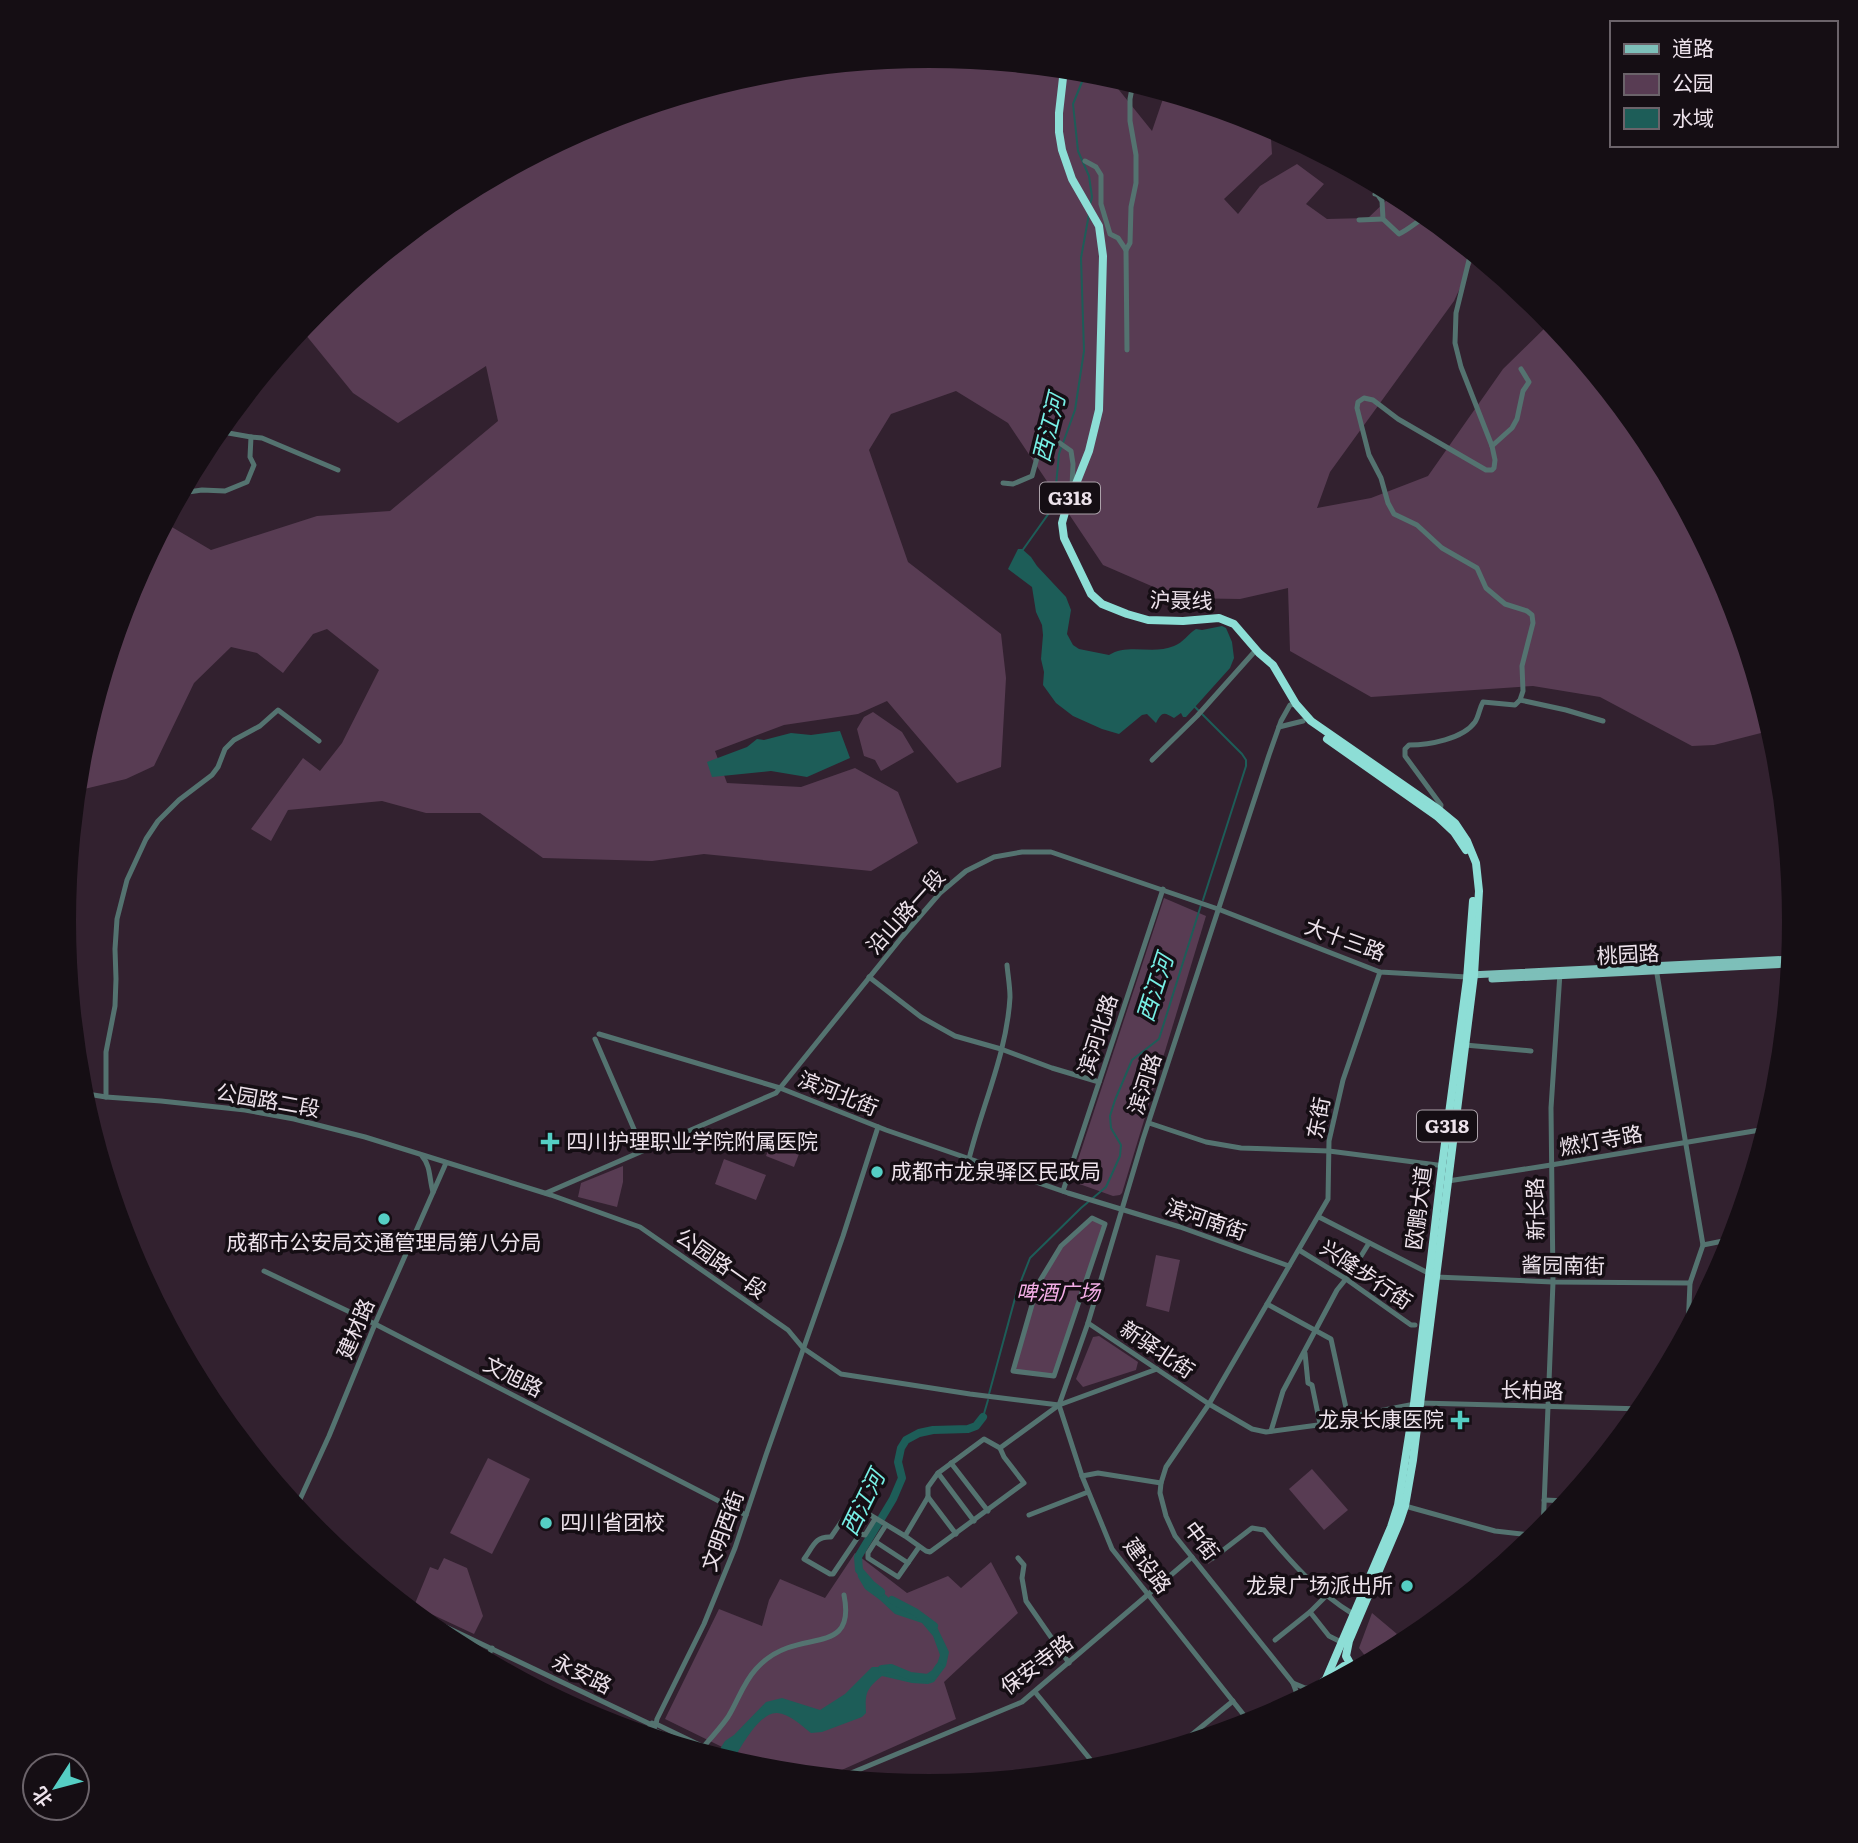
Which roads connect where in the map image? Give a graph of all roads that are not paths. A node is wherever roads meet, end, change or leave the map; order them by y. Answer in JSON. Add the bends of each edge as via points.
{"nodes":[{"id":1,"x":1063,"y":80,"type":"edge"},
{"id":2,"x":1131,"y":93,"type":"edge"},
{"id":3,"x":1085,"y":161,"type":"dead end"},
{"id":4,"x":1379,"y":197,"type":"edge"},
{"id":5,"x":1101,"y":204,"type":"junction"},
{"id":6,"x":1093,"y":216,"type":"junction"},
{"id":7,"x":1383,"y":219,"type":"junction"},
{"id":8,"x":1359,"y":220,"type":"dead end"},
{"id":9,"x":1417,"y":222,"type":"edge"},
{"id":10,"x":1126,"y":250,"type":"junction"},
{"id":11,"x":1469,"y":261,"type":"edge"},
{"id":12,"x":1127,"y":350,"type":"dead end"},
{"id":13,"x":1521,"y":369,"type":"dead end"},
{"id":14,"x":230,"y":433,"type":"edge"},
{"id":15,"x":251,"y":437,"type":"junction"},
{"id":16,"x":1037,"y":441,"type":"dead end"},
{"id":17,"x":1048,"y":442,"type":"junction"},
{"id":18,"x":1492,"y":446,"type":"junction"},
{"id":19,"x":338,"y":470,"type":"dead end"},
{"id":20,"x":1003,"y":483,"type":"dead end"},
{"id":21,"x":192,"y":491,"type":"edge"},
{"id":22,"x":1072,"y":493,"type":"junction"},
{"id":23,"x":1257,"y":651,"type":"junction"},
{"id":24,"x":1520,"y":700,"type":"junction"},
{"id":25,"x":1293,"y":704,"type":"junction"},
{"id":26,"x":1303,"y":721,"type":"junction"},
{"id":27,"x":1603,"y":721,"type":"dead end"},
{"id":28,"x":1279,"y":726,"type":"junction"},
{"id":29,"x":319,"y":741,"type":"dead end"},
{"id":30,"x":1152,"y":760,"type":"dead end"},
{"id":31,"x":1440,"y":811,"type":"junction"},
{"id":32,"x":1163,"y":889,"type":"junction"},
{"id":33,"x":1182,"y":897,"type":"joint"},
{"id":34,"x":1218,"y":909,"type":"junction"},
{"id":35,"x":1781,"y":959,"type":"edge"},
{"id":36,"x":1780,"y":964,"type":"edge"},
{"id":37,"x":1007,"y":965,"type":"dead end"},
{"id":38,"x":1656,"y":968,"type":"junction"},
{"id":39,"x":1380,"y":972,"type":"junction"},
{"id":40,"x":1560,"y":973,"type":"junction"},
{"id":41,"x":869,"y":977,"type":"junction"},
{"id":42,"x":1470,"y":977,"type":"junction"},
{"id":43,"x":1465,"y":1045,"type":"junction"},
{"id":44,"x":1001,"y":1049,"type":"junction"},
{"id":45,"x":1531,"y":1051,"type":"dead end"},
{"id":46,"x":1099,"y":1082,"type":"junction"},
{"id":47,"x":780,"y":1088,"type":"junction"},
{"id":48,"x":94,"y":1095,"type":"edge"},
{"id":49,"x":106,"y":1097,"type":"junction"},
{"id":50,"x":1149,"y":1123,"type":"junction"},
{"id":51,"x":878,"y":1127,"type":"junction"},
{"id":52,"x":1756,"y":1131,"type":"edge"},
{"id":53,"x":1686,"y":1142,"type":"junction"},
{"id":54,"x":643,"y":1150,"type":"junction"},
{"id":55,"x":1329,"y":1150,"type":"junction"},
{"id":56,"x":422,"y":1156,"type":"junction"},
{"id":57,"x":969,"y":1159,"type":"junction"},
{"id":58,"x":446,"y":1163,"type":"junction"},
{"id":59,"x":1446,"y":1166,"type":"junction"},
{"id":60,"x":1551,"y":1166,"type":"junction"},
{"id":61,"x":1444,"y":1181,"type":"junction"},
{"id":62,"x":433,"y":1192,"type":"junction"},
{"id":63,"x":1066,"y":1192,"type":"junction"},
{"id":64,"x":546,"y":1193,"type":"junction"},
{"id":65,"x":1112,"y":1207,"type":"joint"},
{"id":66,"x":1123,"y":1210,"type":"junction"},
{"id":67,"x":1319,"y":1217,"type":"junction"},
{"id":68,"x":1719,"y":1242,"type":"edge"},
{"id":69,"x":1369,"y":1243,"type":"junction"},
{"id":70,"x":1703,"y":1245,"type":"junction"},
{"id":71,"x":1299,"y":1250,"type":"junction"},
{"id":72,"x":1289,"y":1266,"type":"junction"},
{"id":73,"x":264,"y":1271,"type":"dead end"},
{"id":74,"x":1432,"y":1275,"type":"junction"},
{"id":75,"x":1346,"y":1279,"type":"junction"},
{"id":76,"x":1553,"y":1282,"type":"junction"},
{"id":77,"x":1689,"y":1283,"type":"junction"},
{"id":78,"x":1267,"y":1304,"type":"junction"},
{"id":79,"x":1688,"y":1310,"type":"edge"},
{"id":80,"x":1088,"y":1323,"type":"junction"},
{"id":81,"x":375,"y":1324,"type":"junction"},
{"id":82,"x":1415,"y":1325,"type":"dead end"},
{"id":83,"x":1315,"y":1331,"type":"junction"},
{"id":84,"x":803,"y":1348,"type":"junction"},
{"id":85,"x":1305,"y":1351,"type":"junction"},
{"id":86,"x":1157,"y":1369,"type":"junction"},
{"id":87,"x":1013,"y":1371,"type":"joint"},
{"id":88,"x":1209,"y":1404,"type":"junction"},
{"id":89,"x":1417,"y":1404,"type":"junction"},
{"id":90,"x":1059,"y":1405,"type":"junction"},
{"id":91,"x":1548,"y":1407,"type":"junction"},
{"id":92,"x":1629,"y":1409,"type":"edge"},
{"id":93,"x":1348,"y":1417,"type":"junction"},
{"id":94,"x":1320,"y":1424,"type":"junction"},
{"id":95,"x":1271,"y":1431,"type":"junction"},
{"id":96,"x":1000,"y":1448,"type":"junction"},
{"id":97,"x":951,"y":1463,"type":"junction"},
{"id":98,"x":938,"y":1473,"type":"junction"},
{"id":99,"x":1082,"y":1476,"type":"junction"},
{"id":100,"x":1161,"y":1483,"type":"junction"},
{"id":101,"x":1088,"y":1492,"type":"junction"},
{"id":102,"x":928,"y":1497,"type":"junction"},
{"id":103,"x":300,"y":1498,"type":"edge"},
{"id":104,"x":1544,"y":1500,"type":"junction"},
{"id":105,"x":1555,"y":1500,"type":"edge"},
{"id":106,"x":1405,"y":1506,"type":"junction"},
{"id":107,"x":988,"y":1511,"type":"junction"},
{"id":108,"x":1544,"y":1513,"type":"edge"},
{"id":109,"x":746,"y":1515,"type":"junction"},
{"id":110,"x":1029,"y":1515,"type":"dead end"},
{"id":111,"x":880,"y":1521,"type":"junction"},
{"id":112,"x":974,"y":1521,"type":"junction"},
{"id":113,"x":956,"y":1534,"type":"junction"},
{"id":114,"x":1522,"y":1534,"type":"edge"},
{"id":115,"x":905,"y":1536,"type":"junction"},
{"id":116,"x":876,"y":1542,"type":"junction"},
{"id":117,"x":919,"y":1547,"type":"junction"},
{"id":118,"x":1192,"y":1557,"type":"junction"},
{"id":119,"x":1018,"y":1558,"type":"dead end"},
{"id":120,"x":1213,"y":1558,"type":"tunnel mouth"},
{"id":121,"x":1207,"y":1562,"type":"tunnel mouth"},
{"id":122,"x":908,"y":1563,"type":"junction"},
{"id":123,"x":1200,"y":1567,"type":"junction"},
{"id":124,"x":1148,"y":1594,"type":"junction"},
{"id":125,"x":844,"y":1595,"type":"dead end"},
{"id":126,"x":1327,"y":1595,"type":"junction"},
{"id":127,"x":1310,"y":1612,"type":"junction"},
{"id":128,"x":1353,"y":1614,"type":"junction"},
{"id":129,"x":454,"y":1631,"type":"edge"},
{"id":130,"x":1341,"y":1642,"type":"junction"},
{"id":131,"x":1270,"y":1644,"type":"junction"},
{"id":132,"x":492,"y":1648,"type":"junction"},
{"id":133,"x":490,"y":1652,"type":"edge"},
{"id":134,"x":1069,"y":1663,"type":"junction"},
{"id":135,"x":1350,"y":1663,"type":"edge"},
{"id":136,"x":1327,"y":1675,"type":"edge"},
{"id":137,"x":1293,"y":1683,"type":"junction"},
{"id":138,"x":1304,"y":1688,"type":"edge"},
{"id":139,"x":1035,"y":1692,"type":"junction"},
{"id":140,"x":1296,"y":1692,"type":"edge"},
{"id":141,"x":1233,"y":1700,"type":"junction"},
{"id":142,"x":1244,"y":1714,"type":"edge"},
{"id":143,"x":654,"y":1724,"type":"junction"},
{"id":144,"x":651,"y":1728,"type":"edge"},
{"id":145,"x":653,"y":1728,"type":"edge"},
{"id":146,"x":1195,"y":1731,"type":"edge"},
{"id":147,"x":669,"y":1734,"type":"edge"},
{"id":148,"x":693,"y":1741,"type":"edge"},
{"id":149,"x":705,"y":1745,"type":"edge"},
{"id":150,"x":1090,"y":1759,"type":"edge"},
{"id":151,"x":856,"y":1771,"type":"edge"}],
"edges":[{"from":1,"to":6,"type":"highway","name":"沪聂线","number":"G318","via":[[1059,132],[1066,165]]},
{"from":2,"to":10,"type":"street","via":[[1136,183]]},
{"from":3,"to":5,"type":"street","via":[[1101,175]]},
{"from":4,"to":7,"type":"street"},
{"from":5,"to":6,"type":"street"},
{"from":5,"to":10,"type":"street","via":[[1111,234]]},
{"from":6,"to":22,"type":"highway","name":"沪聂线","number":"G318","via":[[1103,256],[1098,410],[1089,451]]},
{"from":7,"to":8,"type":"street"},
{"from":7,"to":9,"type":"street","via":[[1399,233]]},
{"from":10,"to":12,"type":"street"},
{"from":11,"to":18,"type":"street","via":[[1456,313],[1455,343]]},
{"from":13,"to":18,"type":"street","via":[[1529,382],[1517,418]]},
{"from":14,"to":15,"type":"street"},
{"from":15,"to":19,"type":"street"},
{"from":15,"to":21,"type":"street","via":[[254,465],[247,482],[225,491]]},
{"from":16,"to":17,"type":"street"},
{"from":17,"to":20,"type":"street","via":[[1038,454],[1032,476]]},
{"from":17,"to":22,"type":"street","via":[[1054,439],[1071,452]]},
{"from":18,"to":24,"type":"street","via":[[1495,460],[1489,471],[1373,400],[1358,402],[1369,455],[1394,514],[1477,568],[1486,588],[1505,604],[1532,615]]},
{"from":22,"to":23,"type":"highway","name":"沪聂线","number":"G318","via":[[1062,531],[1096,599],[1148,620],[1223,619],[1234,624]]},
{"from":23,"to":25,"type":"highway","name":"沪聂线","number":"G318","via":[[1273,665]]},
{"from":23,"to":30,"type":"street"},
{"from":24,"to":27,"type":"street"},
{"from":24,"to":31,"type":"street","via":[[1515,705],[1483,702],[1477,720],[1459,736],[1405,749],[1405,756],[1441,805]]},
{"from":25,"to":26,"type":"highway","name":"欧鹏大道","number":"G318"},
{"from":25,"to":28,"type":"street","name":"滨河路"},
{"from":25,"to":31,"type":"highway","name":"沪聂线","number":"G318"},
{"from":26,"to":28,"type":"street"},
{"from":26,"to":42,"type":"highway","name":"欧鹏大道","number":"G318","via":[[1438,817],[1462,842],[1474,878]]},
{"from":28,"to":34,"type":"street","name":"滨河路"},
{"from":29,"to":49,"type":"street","via":[[278,710],[234,740],[212,775],[170,808],[146,839],[118,910]]},
{"from":31,"to":42,"type":"highway","name":"沪聂线","number":"G318","via":[[1462,832],[1478,873]]},
{"from":32,"to":33,"type":"street","name":"沿山路一段"},
{"from":32,"to":41,"type":"street","name":"沿山路一段","via":[[1051,852],[994,857],[966,871],[940,893]]},
{"from":32,"to":46,"type":"street","name":"滨河北路"},
{"from":33,"to":34,"type":"street","name":"大十三路"},
{"from":34,"to":39,"type":"street","name":"大十三路"},
{"from":34,"to":50,"type":"street","name":"滨河路"},
{"from":35,"to":38,"type":"main road"},
{"from":36,"to":38,"type":"main road","name":"桃园路"},
{"from":37,"to":44,"type":"street","via":[[1010,994]]},
{"from":38,"to":40,"type":"main road","name":"桃园路"},
{"from":38,"to":53,"type":"street"},
{"from":39,"to":42,"type":"street","name":"大十三路"},
{"from":39,"to":55,"type":"street","name":"东街","via":[[1343,1080]]},
{"from":40,"to":42,"type":"main road","name":"桃园路"},
{"from":40,"to":60,"type":"street","name":"新长路"},
{"from":41,"to":44,"type":"street","via":[[921,1017],[955,1035]]},
{"from":41,"to":47,"type":"street","name":"沿山路一段"},
{"from":42,"to":43,"type":"highway","name":"欧鹏大道","number":"G318"},
{"from":42,"to":59,"type":"highway","name":"欧鹏大道","number":"G318"},
{"from":43,"to":45,"type":"street"},
{"from":43,"to":59,"type":"highway","name":"欧鹏大道","number":"G318"},
{"from":44,"to":46,"type":"street"},
{"from":44,"to":57,"type":"street"},
{"from":46,"to":63,"type":"street","name":"滨河北路"},
{"from":47,"to":51,"type":"street","name":"滨河北街"},
{"from":47,"to":54,"type":"street"},
{"from":47,"to":54,"type":"street","name":"滨河北街","via":[[597,1037]]},
{"from":48,"to":49,"type":"street","name":"公园路二段"},
{"from":49,"to":56,"type":"street","name":"公园路二段","via":[[295,1119]]},
{"from":50,"to":55,"type":"street","via":[[1241,1148]]},
{"from":50,"to":66,"type":"street","name":"滨河路"},
{"from":51,"to":57,"type":"street","name":"滨河北街"},
{"from":51,"to":84,"type":"street","name":"文明西街"},
{"from":52,"to":53,"type":"street","name":"燃灯寺路"},
{"from":53,"to":60,"type":"street","name":"燃灯寺路"},
{"from":53,"to":70,"type":"street"},
{"from":54,"to":64,"type":"street"},
{"from":55,"to":59,"type":"street"},
{"from":55,"to":67,"type":"street","name":"东街","via":[[1328,1199]]},
{"from":56,"to":58,"type":"street","name":"公园路二段"},
{"from":56,"to":62,"type":"street"},
{"from":57,"to":63,"type":"street","name":"滨河北街"},
{"from":58,"to":62,"type":"street","name":"建材路"},
{"from":58,"to":64,"type":"street","name":"公园路一段"},
{"from":59,"to":61,"type":"highway","name":"欧鹏大道","number":"G318"},
{"from":60,"to":61,"type":"street","name":"燃灯寺路"},
{"from":60,"to":76,"type":"street","name":"新长路"},
{"from":61,"to":74,"type":"highway","name":"欧鹏大道","number":"G318"},
{"from":62,"to":81,"type":"street","name":"建材路"},
{"from":63,"to":65,"type":"street","name":"滨河北街"},
{"from":64,"to":84,"type":"street","name":"公园路一段","via":[[640,1227],[788,1330]]},
{"from":65,"to":66,"type":"street","name":"滨河南街"},
{"from":66,"to":72,"type":"street","name":"滨河南街"},
{"from":66,"to":80,"type":"street","name":"滨河路"},
{"from":67,"to":69,"type":"street"},
{"from":67,"to":71,"type":"street","name":"东街"},
{"from":68,"to":70,"type":"street"},
{"from":69,"to":74,"type":"street"},
{"from":69,"to":75,"type":"street"},
{"from":70,"to":77,"type":"street"},
{"from":71,"to":72,"type":"street","name":"东街"},
{"from":71,"to":75,"type":"street","name":"兴隆步行街"},
{"from":72,"to":78,"type":"street","name":"东街"},
{"from":73,"to":81,"type":"street","name":"文旭路"},
{"from":74,"to":76,"type":"street","name":"酱园南街"},
{"from":74,"to":89,"type":"highway","name":"欧鹏大道","number":"G318"},
{"from":75,"to":82,"type":"street","name":"兴隆步行街"},
{"from":75,"to":83,"type":"street"},
{"from":76,"to":77,"type":"street","name":"酱园南街"},
{"from":76,"to":91,"type":"street","name":"新长路"},
{"from":77,"to":79,"type":"street"},
{"from":78,"to":83,"type":"street"},
{"from":78,"to":88,"type":"street","name":"东街"},
{"from":80,"to":86,"type":"street","name":"新驿北街"},
{"from":80,"to":90,"type":"street","name":"滨河路"},
{"from":81,"to":103,"type":"street","name":"建材路"},
{"from":81,"to":109,"type":"street","name":"文旭路"},
{"from":83,"to":85,"type":"street"},
{"from":83,"to":93,"type":"street","via":[[1331,1339]]},
{"from":84,"to":90,"type":"street","name":"公园路一段","via":[[841,1374]]},
{"from":84,"to":109,"type":"street","name":"文明西街"},
{"from":85,"to":94,"type":"street","via":[[1308,1383]]},
{"from":85,"to":95,"type":"street","via":[[1283,1391]]},
{"from":86,"to":88,"type":"street","name":"新驿北街"},
{"from":86,"to":90,"type":"street"},
{"from":87,"to":87,"type":"street","via":[[1054,1376],[1105,1224],[1092,1218],[1061,1246],[1038,1284]]},
{"from":88,"to":95,"type":"street","name":"新驿北街","via":[[1252,1429]]},
{"from":88,"to":100,"type":"street","via":[[1166,1468]]},
{"from":89,"to":91,"type":"street","name":"长柏路"},
{"from":89,"to":93,"type":"street","name":"长柏路"},
{"from":89,"to":106,"type":"highway","name":"欧鹏大道","number":"G318"},
{"from":89,"to":128,"type":"highway","name":"欧鹏大道","number":"G318","via":[[1398,1505]]},
{"from":90,"to":96,"type":"street"},
{"from":90,"to":99,"type":"street","name":"建设路"},
{"from":91,"to":92,"type":"street","name":"长柏路"},
{"from":91,"to":104,"type":"street","name":"新长路"},
{"from":93,"to":94,"type":"street","name":"长柏路"},
{"from":94,"to":95,"type":"street","name":"长柏路"},
{"from":96,"to":97,"type":"street","via":[[984,1439]]},
{"from":96,"to":107,"type":"street","via":[[1024,1483]]},
{"from":97,"to":98,"type":"street"},
{"from":97,"to":107,"type":"street"},
{"from":98,"to":102,"type":"street","via":[[928,1487]]},
{"from":98,"to":112,"type":"street"},
{"from":99,"to":100,"type":"street","via":[[1098,1473]]},
{"from":99,"to":101,"type":"street","name":"建设路"},
{"from":100,"to":118,"type":"street","name":"中街","via":[[1166,1516]]},
{"from":101,"to":110,"type":"street"},
{"from":101,"to":124,"type":"street","name":"建设路","via":[[1112,1549]]},
{"from":102,"to":113,"type":"street"},
{"from":102,"to":115,"type":"street"},
{"from":104,"to":105,"type":"street"},
{"from":104,"to":108,"type":"street","name":"新长路"},
{"from":106,"to":114,"type":"street"},
{"from":106,"to":135,"type":"highway","name":"欧鹏大道","number":"G318","via":[[1349,1641],[1346,1656]]},
{"from":107,"to":112,"type":"street"},
{"from":109,"to":143,"type":"street","name":"文明西街","via":[[704,1623]]},
{"from":111,"to":111,"type":"street","via":[[857,1507],[850,1509],[831,1537],[817,1540],[804,1559],[833,1574],[860,1534],[865,1535]]},
{"from":111,"to":115,"type":"street"},
{"from":111,"to":116,"type":"street"},
{"from":112,"to":113,"type":"street"},
{"from":113,"to":117,"type":"street","via":[[930,1552]]},
{"from":115,"to":117,"type":"street"},
{"from":116,"to":122,"type":"street"},
{"from":116,"to":122,"type":"street","via":[[868,1558],[898,1577]]},
{"from":117,"to":122,"type":"street"},
{"from":118,"to":123,"type":"street","name":"中街"},
{"from":118,"to":124,"type":"street","name":"保安寺路"},
{"from":119,"to":134,"type":"street","via":[[1024,1565],[1026,1601]]},
{"from":120,"to":126,"type":"street","via":[[1252,1528],[1264,1530],[1293,1565]]},
{"from":121,"to":123,"type":"street"},
{"from":123,"to":131,"type":"street","name":"中街"},
{"from":124,"to":134,"type":"street","name":"保安寺路"},
{"from":124,"to":141,"type":"street","name":"建设路"},
{"from":125,"to":149,"type":"street","via":[[845,1622],[836,1633],[826,1640],[789,1647],[757,1668],[729,1716]]},
{"from":126,"to":127,"type":"street"},
{"from":126,"to":128,"type":"street"},
{"from":127,"to":130,"type":"street","via":[[1329,1636]]},
{"from":127,"to":131,"type":"street"},
{"from":128,"to":130,"type":"highway","name":"欧鹏大道","number":"G318"},
{"from":129,"to":132,"type":"street","name":"永安路"},
{"from":130,"to":136,"type":"highway","name":"欧鹏大道","number":"G318"},
{"from":131,"to":137,"type":"street","name":"中街"},
{"from":132,"to":133,"type":"street"},
{"from":132,"to":143,"type":"street","name":"永安路"},
{"from":134,"to":139,"type":"street","name":"保安寺路"},
{"from":137,"to":138,"type":"street"},
{"from":137,"to":140,"type":"street"},
{"from":139,"to":150,"type":"street"},
{"from":139,"to":151,"type":"street","name":"保安寺路","via":[[1022,1702]]},
{"from":141,"to":142,"type":"street","name":"建设路"},
{"from":141,"to":146,"type":"street"},
{"from":143,"to":144,"type":"street"},
{"from":143,"to":145,"type":"street"},
{"from":143,"to":147,"type":"street"},
{"from":143,"to":148,"type":"street","name":"永安路"}]}
